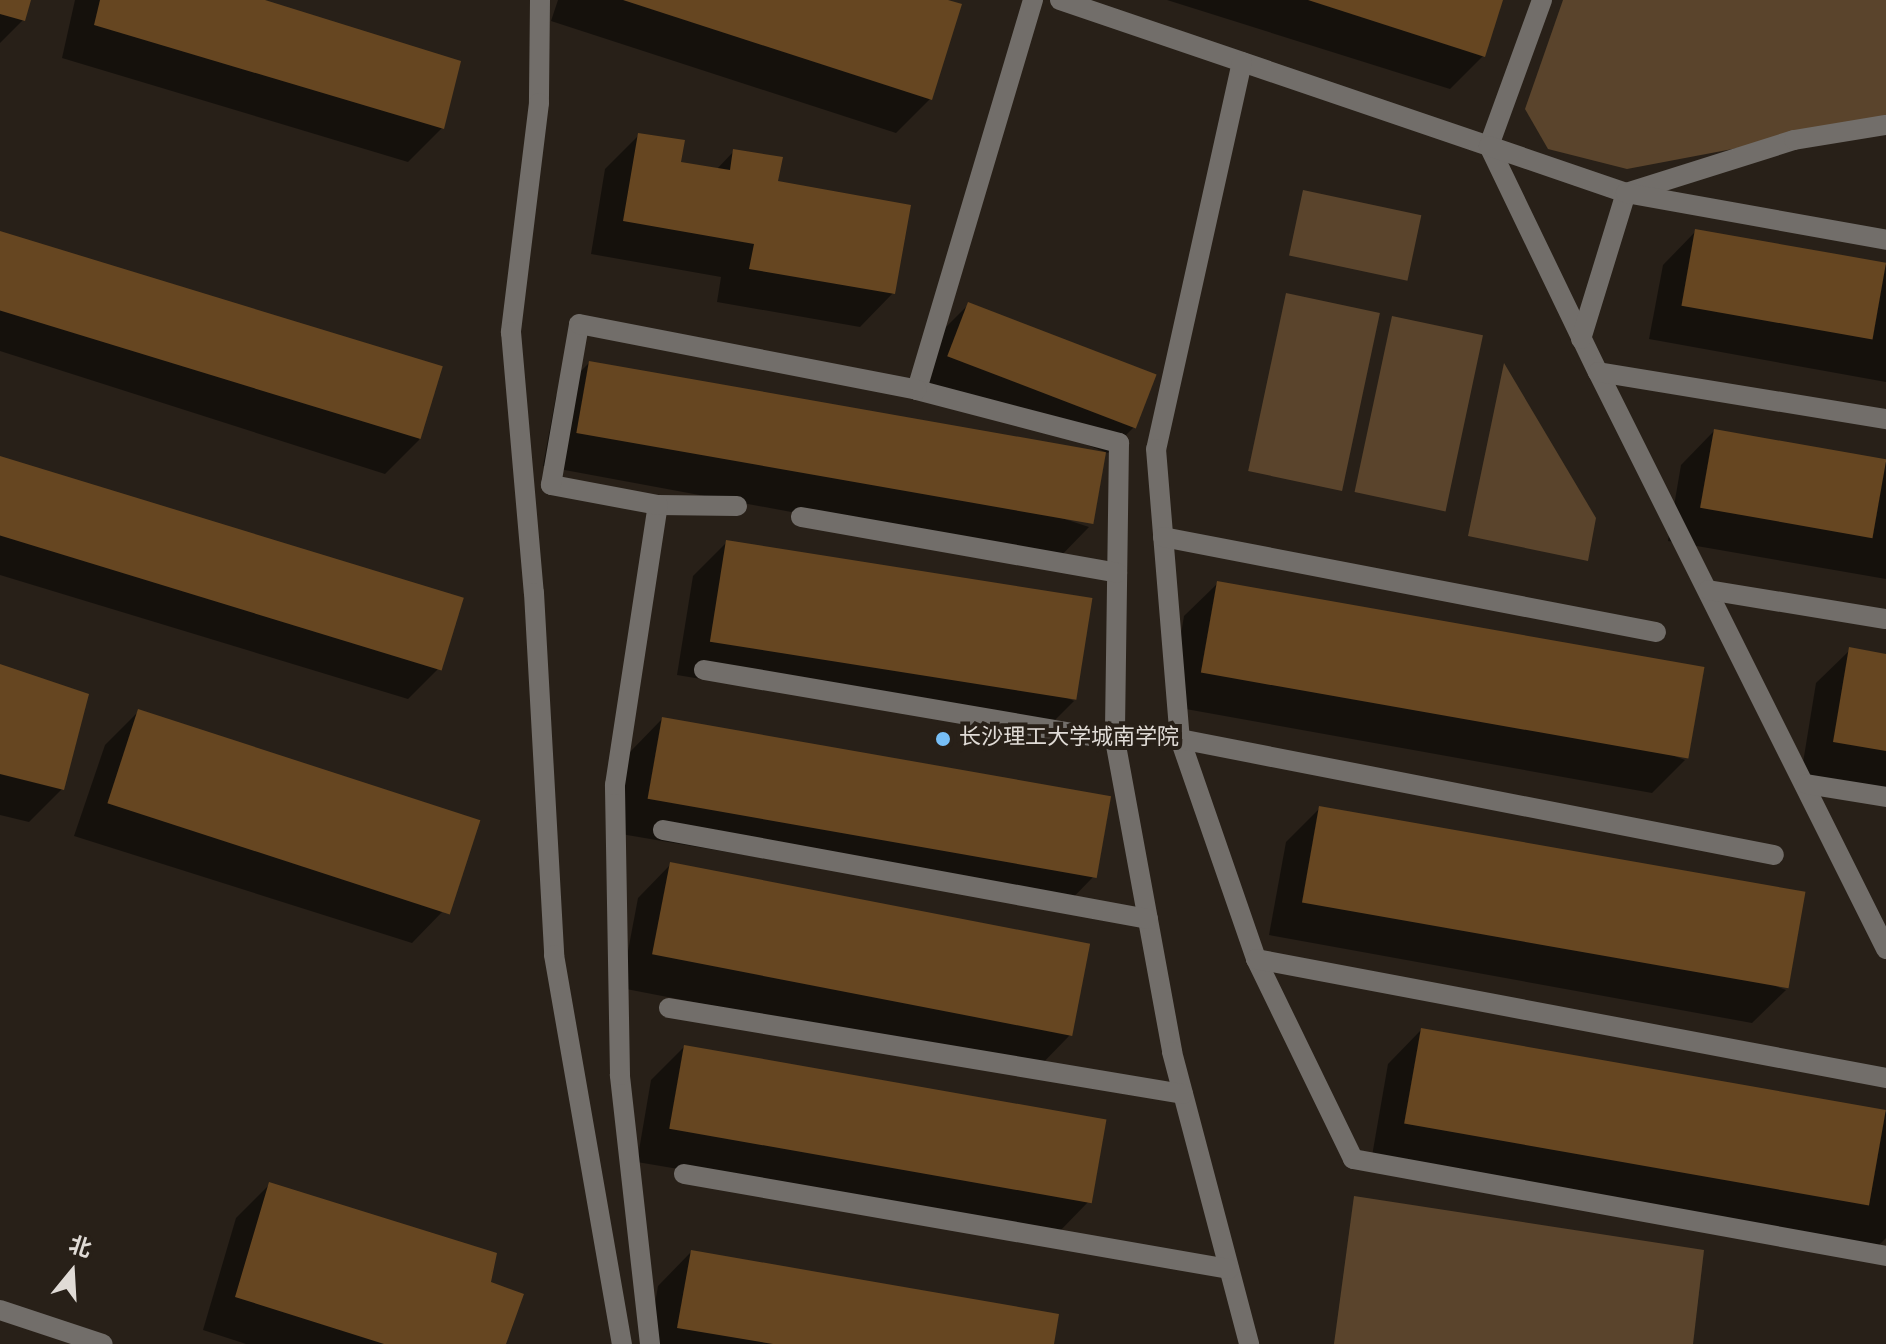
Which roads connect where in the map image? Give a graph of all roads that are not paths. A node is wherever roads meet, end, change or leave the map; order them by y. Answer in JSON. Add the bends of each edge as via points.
{"nodes":[{"id":1,"x":540,"y":0,"type":"edge"},
{"id":2,"x":1033,"y":0,"type":"edge"},
{"id":3,"x":1060,"y":0,"type":"edge"},
{"id":4,"x":1542,"y":0,"type":"edge"},
{"id":5,"x":1242,"y":62,"type":"junction"},
{"id":6,"x":1886,"y":125,"type":"edge"},
{"id":7,"x":1489,"y":146,"type":"junction"},
{"id":8,"x":1626,"y":193,"type":"junction"},
{"id":9,"x":1886,"y":240,"type":"edge"},
{"id":10,"x":1581,"y":339,"type":"junction"},
{"id":11,"x":1598,"y":372,"type":"junction"},
{"id":12,"x":917,"y":390,"type":"junction"},
{"id":13,"x":1886,"y":419,"type":"edge"},
{"id":14,"x":658,"y":505,"type":"junction"},
{"id":15,"x":737,"y":506,"type":"dead end"},
{"id":16,"x":801,"y":517,"type":"dead end"},
{"id":17,"x":1163,"y":537,"type":"junction"},
{"id":18,"x":1117,"y":573,"type":"junction"},
{"id":19,"x":1708,"y":590,"type":"junction"},
{"id":20,"x":1886,"y":619,"type":"edge"},
{"id":21,"x":1656,"y":632,"type":"dead end"},
{"id":22,"x":704,"y":670,"type":"dead end"},
{"id":23,"x":1180,"y":739,"type":"junction"},
{"id":24,"x":1115,"y":740,"type":"junction"},
{"id":25,"x":1806,"y":784,"type":"junction"},
{"id":26,"x":1886,"y":797,"type":"edge"},
{"id":27,"x":663,"y":830,"type":"dead end"},
{"id":28,"x":1774,"y":855,"type":"dead end"},
{"id":29,"x":1148,"y":919,"type":"junction"},
{"id":30,"x":1886,"y":949,"type":"edge"},
{"id":31,"x":1256,"y":959,"type":"junction"},
{"id":32,"x":669,"y":1008,"type":"dead end"},
{"id":33,"x":1886,"y":1078,"type":"edge"},
{"id":34,"x":1183,"y":1094,"type":"junction"},
{"id":35,"x":684,"y":1174,"type":"dead end"},
{"id":36,"x":1886,"y":1256,"type":"edge"},
{"id":37,"x":1229,"y":1269,"type":"junction"},
{"id":38,"x":0,"y":1310,"type":"edge"},
{"id":39,"x":103,"y":1344,"type":"edge"},
{"id":40,"x":622,"y":1344,"type":"edge"},
{"id":41,"x":650,"y":1344,"type":"edge"},
{"id":42,"x":1249,"y":1344,"type":"edge"}],
"edges":[{"from":1,"to":40,"type":"street","via":[[539,103],[511,332],[534,593],[554,955]]},
{"from":2,"to":12,"type":"street"},
{"from":3,"to":5,"type":"street"},
{"from":4,"to":7,"type":"street"},
{"from":5,"to":7,"type":"street"},
{"from":5,"to":17,"type":"street","via":[[1156,449]]},
{"from":6,"to":8,"type":"street","via":[[1794,140]]},
{"from":7,"to":8,"type":"street"},
{"from":7,"to":10,"type":"street"},
{"from":8,"to":9,"type":"street"},
{"from":8,"to":10,"type":"street"},
{"from":10,"to":11,"type":"street"},
{"from":11,"to":13,"type":"street"},
{"from":11,"to":19,"type":"street"},
{"from":12,"to":14,"type":"street","via":[[579,324],[551,485]]},
{"from":12,"to":18,"type":"street","via":[[1119,443]]},
{"from":14,"to":15,"type":"street"},
{"from":14,"to":41,"type":"street","via":[[615,785],[620,1075]]},
{"from":16,"to":18,"type":"street"},
{"from":17,"to":21,"type":"street"},
{"from":17,"to":23,"type":"street"},
{"from":18,"to":24,"type":"street"},
{"from":19,"to":20,"type":"street"},
{"from":19,"to":25,"type":"street"},
{"from":22,"to":24,"type":"street"},
{"from":23,"to":28,"type":"street"},
{"from":23,"to":31,"type":"street"},
{"from":24,"to":29,"type":"street"},
{"from":25,"to":26,"type":"street"},
{"from":25,"to":30,"type":"street"},
{"from":27,"to":29,"type":"street"},
{"from":29,"to":34,"type":"street"},
{"from":31,"to":33,"type":"street"},
{"from":31,"to":36,"type":"street","via":[[1353,1159]]},
{"from":32,"to":34,"type":"street"},
{"from":34,"to":37,"type":"street"},
{"from":35,"to":37,"type":"street"},
{"from":37,"to":42,"type":"street"},
{"from":38,"to":39,"type":"street"}]}
